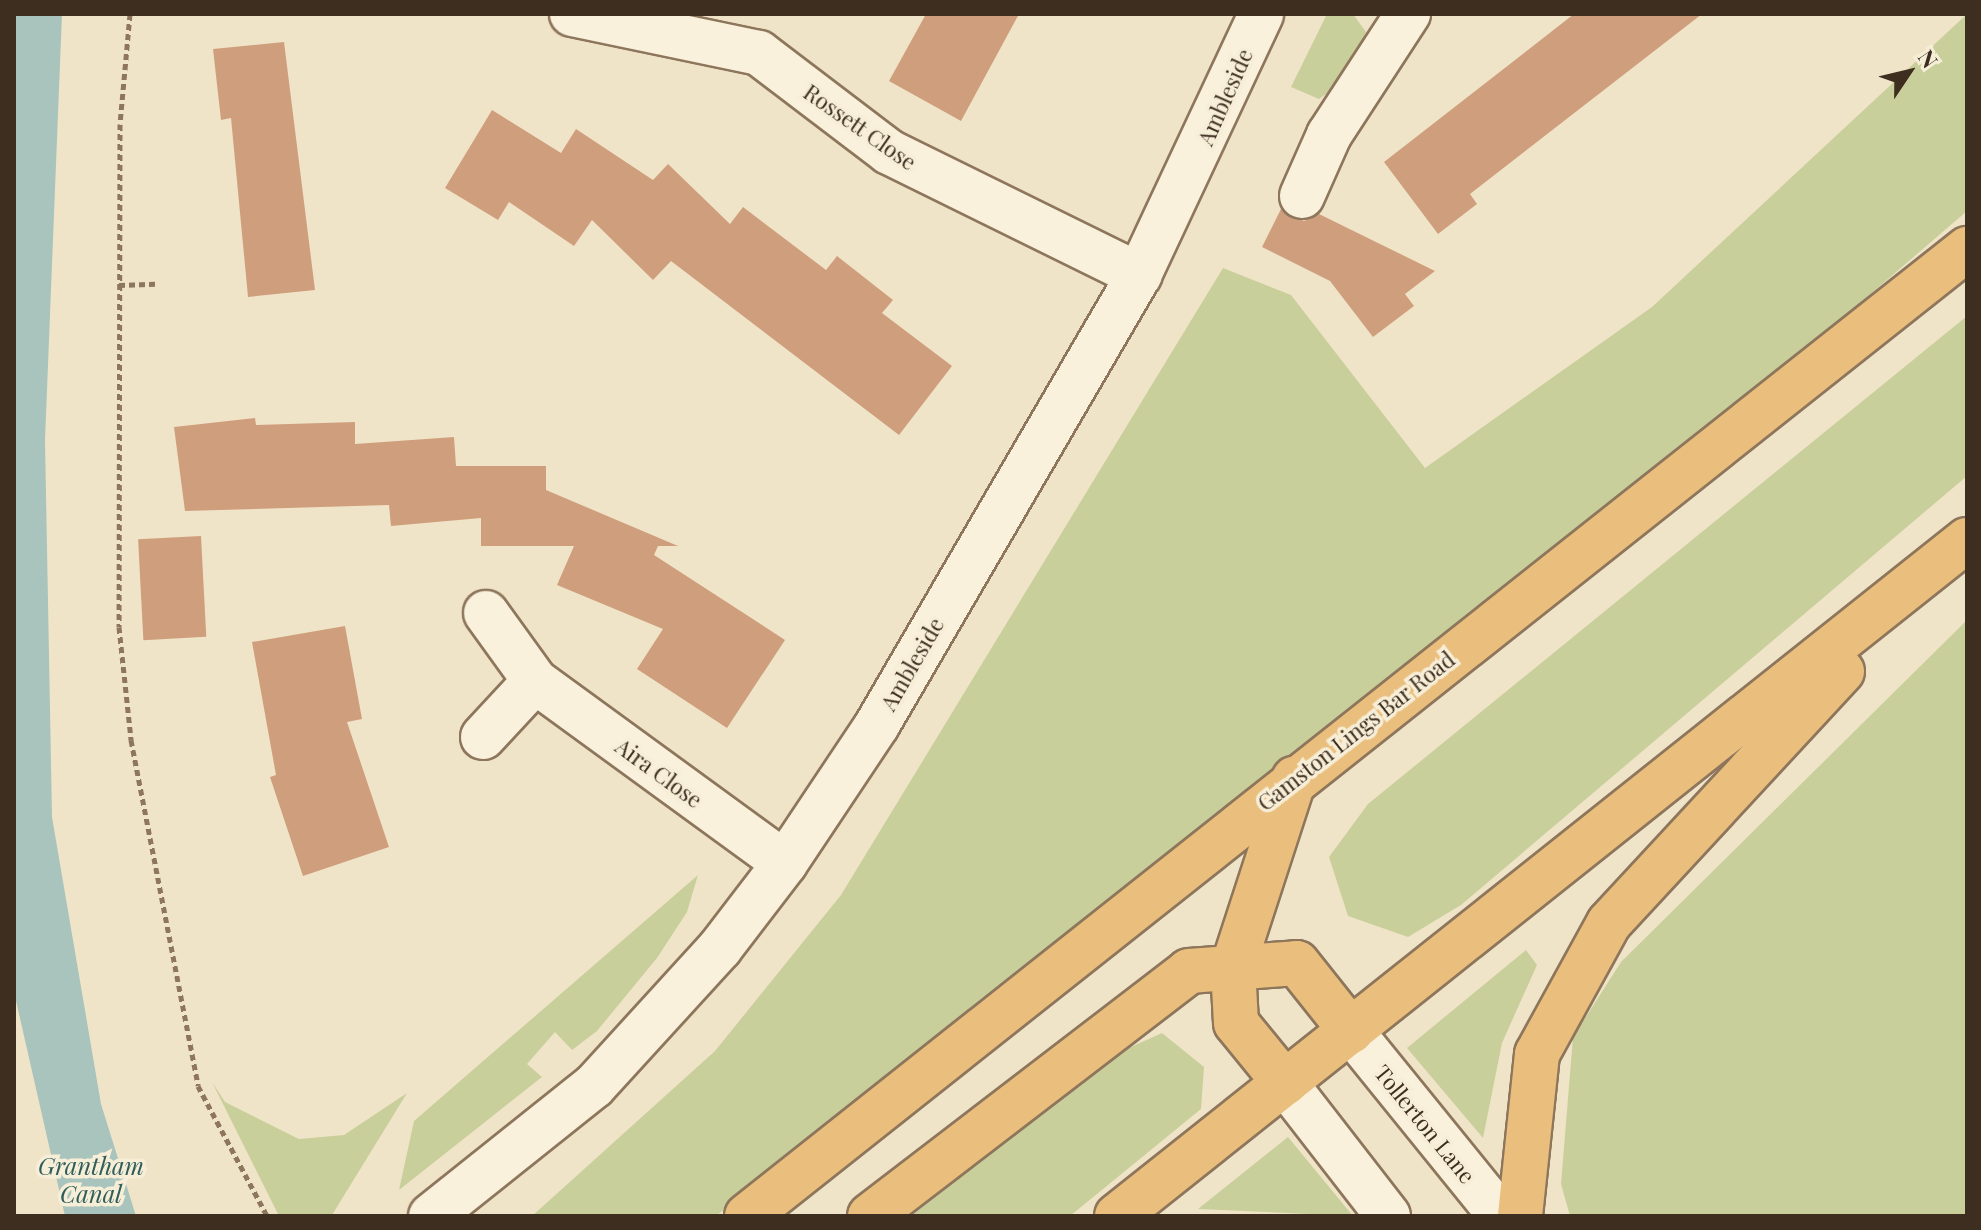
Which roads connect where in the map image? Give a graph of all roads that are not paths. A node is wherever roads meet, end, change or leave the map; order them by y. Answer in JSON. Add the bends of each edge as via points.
{"nodes":[{"id":1,"x":572,"y":14,"type":"edge"},
{"id":2,"x":1261,"y":14,"type":"edge"},
{"id":3,"x":1408,"y":14,"type":"edge"},
{"id":4,"x":1302,"y":196,"type":"dead end"},
{"id":5,"x":1967,"y":249,"type":"edge"},
{"id":6,"x":1139,"y":275,"type":"junction"},
{"id":7,"x":1954,"y":552,"type":"edge"},
{"id":8,"x":486,"y":613,"type":"dead end"},
{"id":9,"x":535,"y":681,"type":"junction"},
{"id":10,"x":483,"y":737,"type":"dead end"},
{"id":11,"x":1294,"y":779,"type":"junction"},
{"id":12,"x":785,"y":863,"type":"junction"},
{"id":13,"x":1233,"y":967,"type":"junction"},
{"id":14,"x":1351,"y":1031,"type":"junction"},
{"id":15,"x":1285,"y":1083,"type":"junction"},
{"id":16,"x":431,"y":1216,"type":"edge"},
{"id":17,"x":747,"y":1216,"type":"edge"},
{"id":18,"x":870,"y":1216,"type":"edge"},
{"id":19,"x":1117,"y":1216,"type":"edge"},
{"id":20,"x":1388,"y":1216,"type":"edge"},
{"id":21,"x":1501,"y":1216,"type":"edge"},
{"id":22,"x":1520,"y":1216,"type":"edge"}],
"edges":[{"from":1,"to":6,"type":"street","name":"Rossett Close","via":[[759,53],[889,152]]},
{"from":2,"to":6,"type":"street","name":"Ambleside"},
{"from":3,"to":4,"type":"street","via":[[1329,135]]},
{"from":5,"to":11,"type":"highway","name":"Gamston Lings Bar Road"},
{"from":6,"to":12,"type":"street","name":"Ambleside","via":[[877,725]]},
{"from":7,"to":14,"type":"highway"},
{"from":7,"to":22,"type":"highway","via":[[1609,923],[1537,1054]]},
{"from":8,"to":9,"type":"street","name":"Aira Close"},
{"from":9,"to":10,"type":"street"},
{"from":9,"to":12,"type":"street","name":"Aira Close"},
{"from":11,"to":13,"type":"highway"},
{"from":11,"to":17,"type":"highway","name":"Gamston Lings Bar Road"},
{"from":12,"to":16,"type":"street","name":"Ambleside","via":[[720,948],[594,1086]]},
{"from":13,"to":14,"type":"highway","via":[[1297,963]]},
{"from":13,"to":15,"type":"highway","via":[[1236,1023]]},
{"from":13,"to":18,"type":"highway","via":[[1189,971],[1148,999]]},
{"from":14,"to":15,"type":"highway"},
{"from":14,"to":21,"type":"street","name":"Tollerton Lane"},
{"from":15,"to":19,"type":"highway"},
{"from":15,"to":20,"type":"street"}]}
